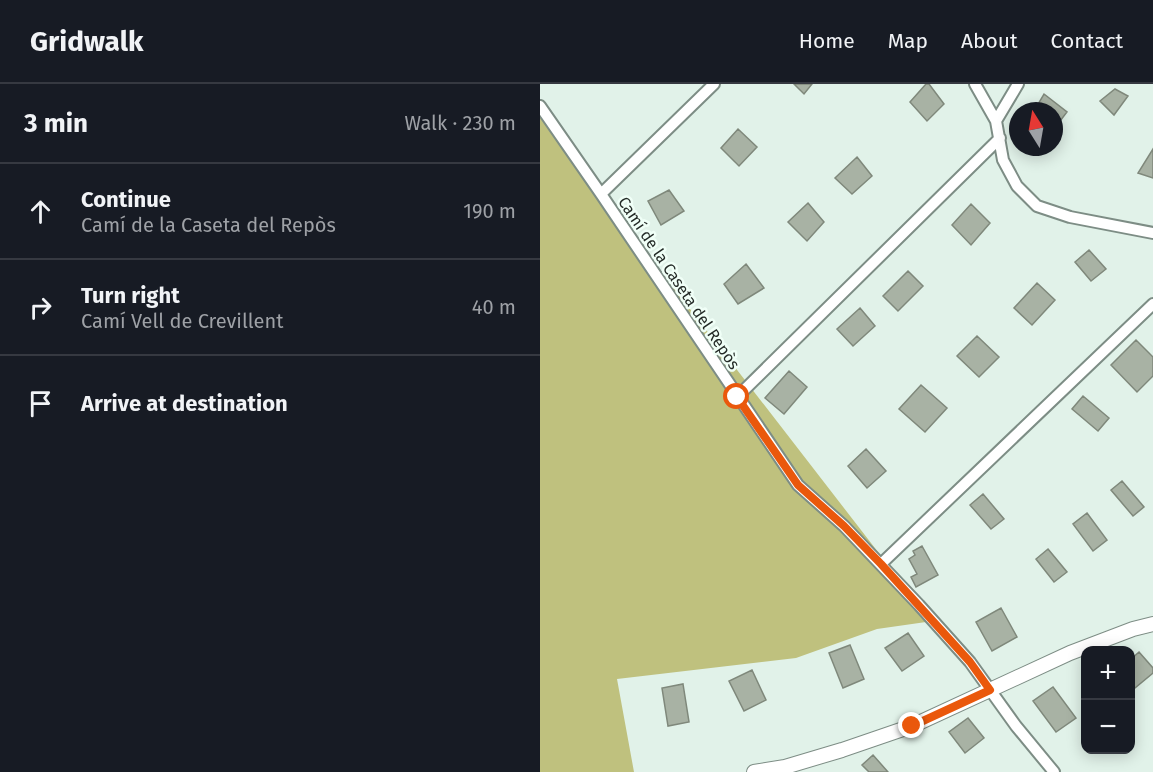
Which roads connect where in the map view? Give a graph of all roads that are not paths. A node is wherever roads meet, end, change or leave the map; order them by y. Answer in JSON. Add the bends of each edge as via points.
{"nodes":[{"id":1,"x":714,"y":84,"type":"edge"},
{"id":2,"x":975,"y":84,"type":"edge"},
{"id":3,"x":1018,"y":84,"type":"edge"},
{"id":4,"x":540,"y":106,"type":"edge"},
{"id":5,"x":996,"y":121,"type":"junction"},
{"id":6,"x":999,"y":138,"type":"junction"},
{"id":7,"x":601,"y":194,"type":"junction"},
{"id":8,"x":1153,"y":233,"type":"edge"},
{"id":9,"x":1153,"y":304,"type":"edge"},
{"id":10,"x":737,"y":397,"type":"junction"},
{"id":11,"x":881,"y":564,"type":"junction"},
{"id":12,"x":1153,"y":624,"type":"edge"},
{"id":13,"x":990,"y":690,"type":"junction"},
{"id":14,"x":754,"y":772,"type":"edge"},
{"id":15,"x":1054,"y":772,"type":"edge"}],
"edges":[{"from":1,"to":7,"type":"street"},
{"from":2,"to":5,"type":"street"},
{"from":3,"to":5,"type":"street"},
{"from":4,"to":7,"type":"street","name":"Camí de la Caseta del Repòs"},
{"from":5,"to":6,"type":"street"},
{"from":6,"to":8,"type":"street","via":[[1003,160],[1017,186],[1037,206],[1070,217]]},
{"from":6,"to":10,"type":"street"},
{"from":7,"to":10,"type":"street","name":"Camí de la Caseta del Repòs"},
{"from":9,"to":11,"type":"street"},
{"from":10,"to":11,"type":"street","name":"Camí de la Caseta del Repòs","via":[[798,485]]},
{"from":11,"to":13,"type":"street","name":"Camí de la Caseta del Repòs","via":[[970,662]]},
{"from":12,"to":13,"type":"street","via":[[1070,653]]},
{"from":13,"to":14,"type":"street","via":[[912,726],[785,767]]},
{"from":13,"to":15,"type":"street","name":"Camí de la Caseta del Repòs"}]}
